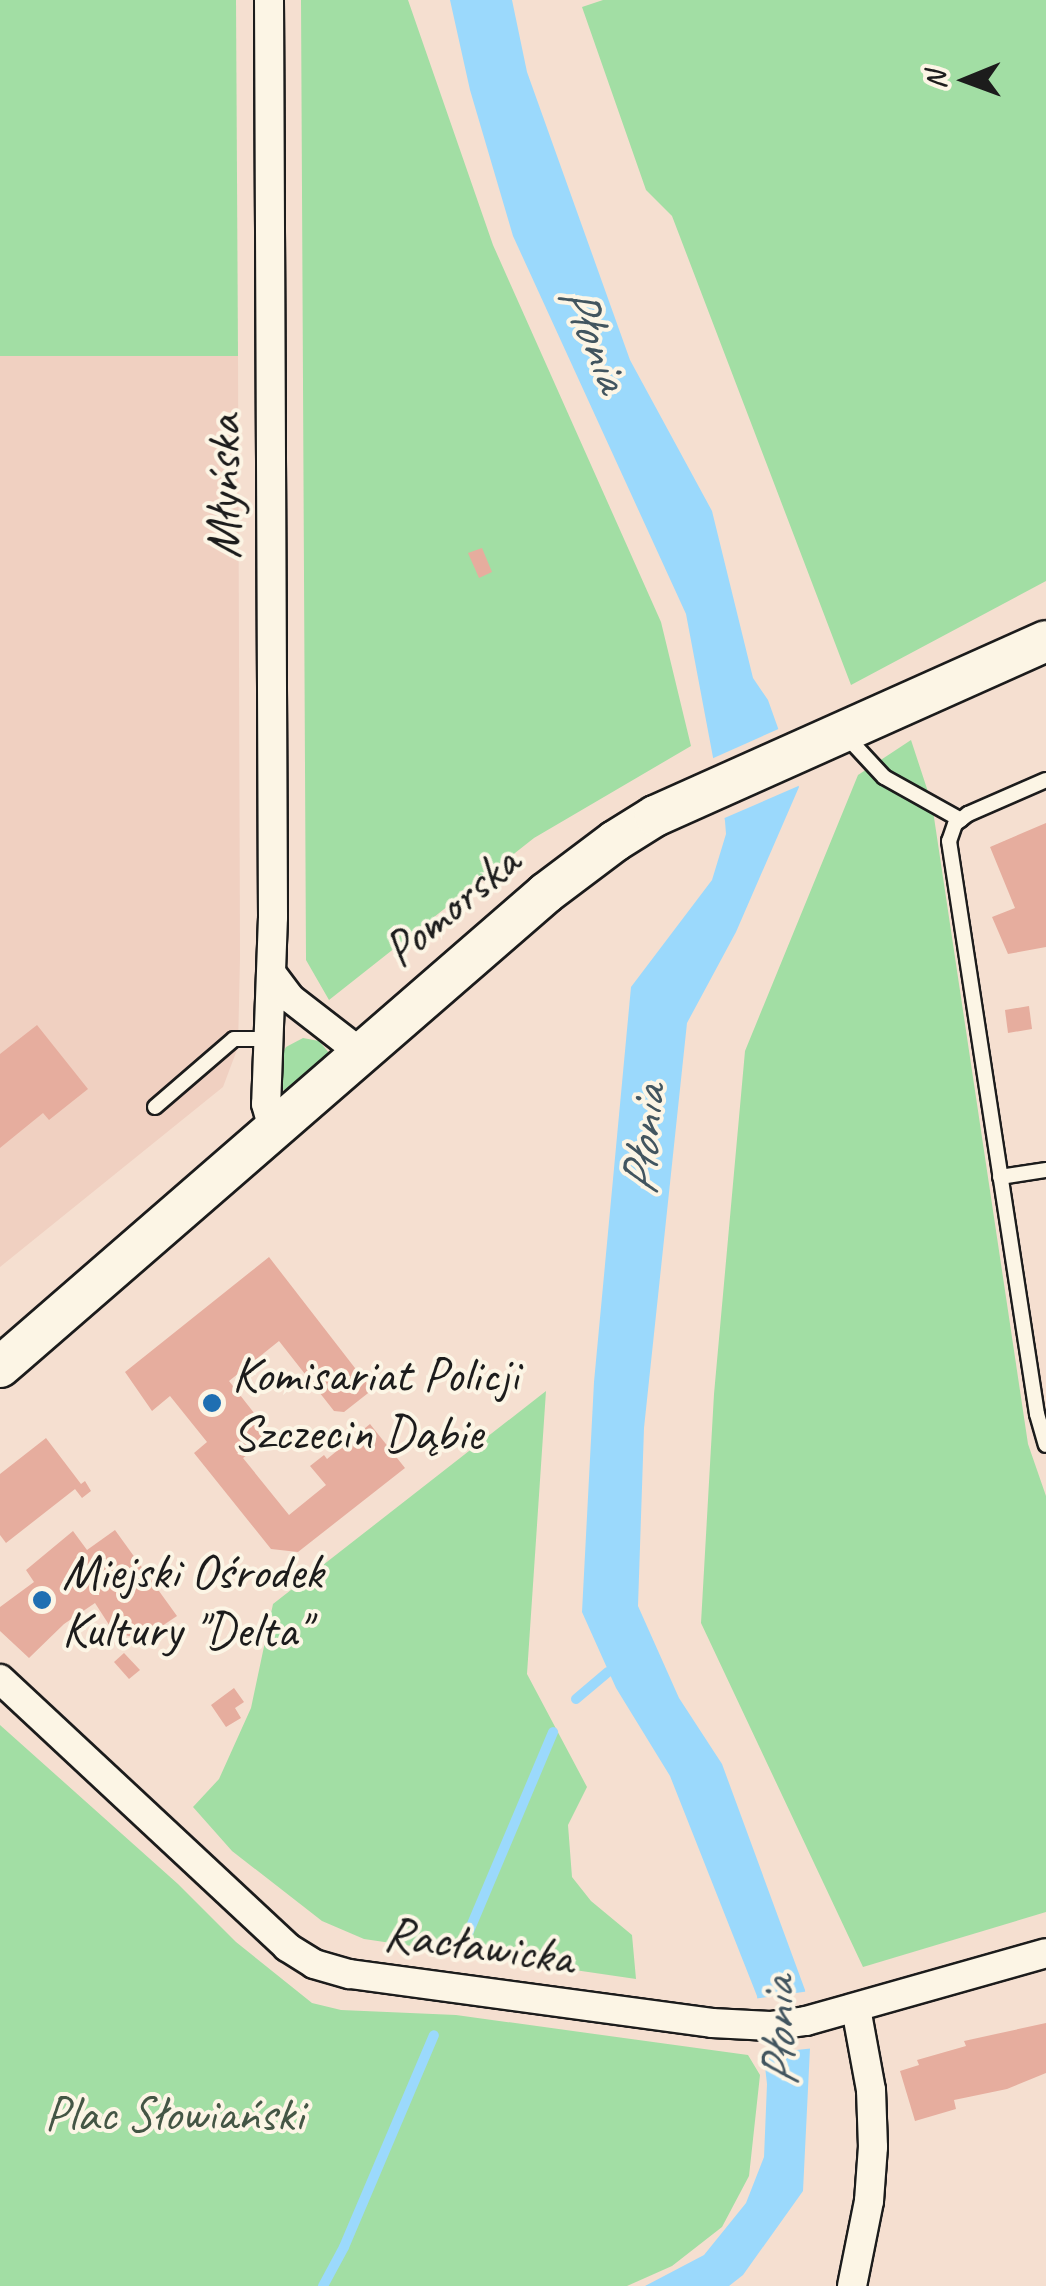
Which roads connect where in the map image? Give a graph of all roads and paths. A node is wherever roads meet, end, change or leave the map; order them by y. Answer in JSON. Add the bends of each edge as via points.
{"nodes":[{"id":1,"x":269,"y":0,"type":"edge"},
{"id":2,"x":1046,"y":641,"type":"edge"},
{"id":3,"x":842,"y":732,"type":"junction"},
{"id":4,"x":1046,"y":780,"type":"edge"},
{"id":5,"x":961,"y":820,"type":"junction"},
{"id":6,"x":272,"y":974,"type":"junction"},
{"id":7,"x":271,"y":1039,"type":"junction"},
{"id":8,"x":361,"y":1053,"type":"junction"},
{"id":9,"x":155,"y":1107,"type":"dead end"},
{"id":10,"x":273,"y":1129,"type":"junction"},
{"id":11,"x":1046,"y":1170,"type":"edge"},
{"id":12,"x":1000,"y":1177,"type":"junction"},
{"id":13,"x":0,"y":1367,"type":"edge"},
{"id":14,"x":1046,"y":1444,"type":"edge"},
{"id":15,"x":0,"y":1679,"type":"edge"},
{"id":16,"x":1046,"y":1953,"type":"edge"},
{"id":17,"x":856,"y":2008,"type":"junction"},
{"id":18,"x":852,"y":2286,"type":"edge"}],
"edges":[{"from":1,"to":6,"type":"street","name":"Młyńska"},
{"from":2,"to":3,"type":"street","name":"Pomorska"},
{"from":3,"to":5,"type":"lane","via":[[884,777]]},
{"from":3,"to":8,"type":"street","name":"Pomorska","via":[[654,816],[560,882]]},
{"from":4,"to":5,"type":"lane"},
{"from":5,"to":12,"type":"lane","via":[[949,841]]},
{"from":6,"to":7,"type":"street","name":"Młyńska"},
{"from":6,"to":8,"type":"street","via":[[290,998]]},
{"from":7,"to":9,"type":"lane","via":[[234,1039]]},
{"from":7,"to":10,"type":"street","name":"Młyńska","via":[[266,1104]]},
{"from":8,"to":10,"type":"street","name":"Pomorska"},
{"from":10,"to":13,"type":"street","name":"Pomorska"},
{"from":11,"to":12,"type":"lane"},
{"from":12,"to":14,"type":"lane"},
{"from":15,"to":17,"type":"street","name":"Racławicka","via":[[314,1964],[748,2026]]},
{"from":16,"to":17,"type":"street","name":"Racławicka"},
{"from":17,"to":18,"type":"street","via":[[874,2147]]}]}
